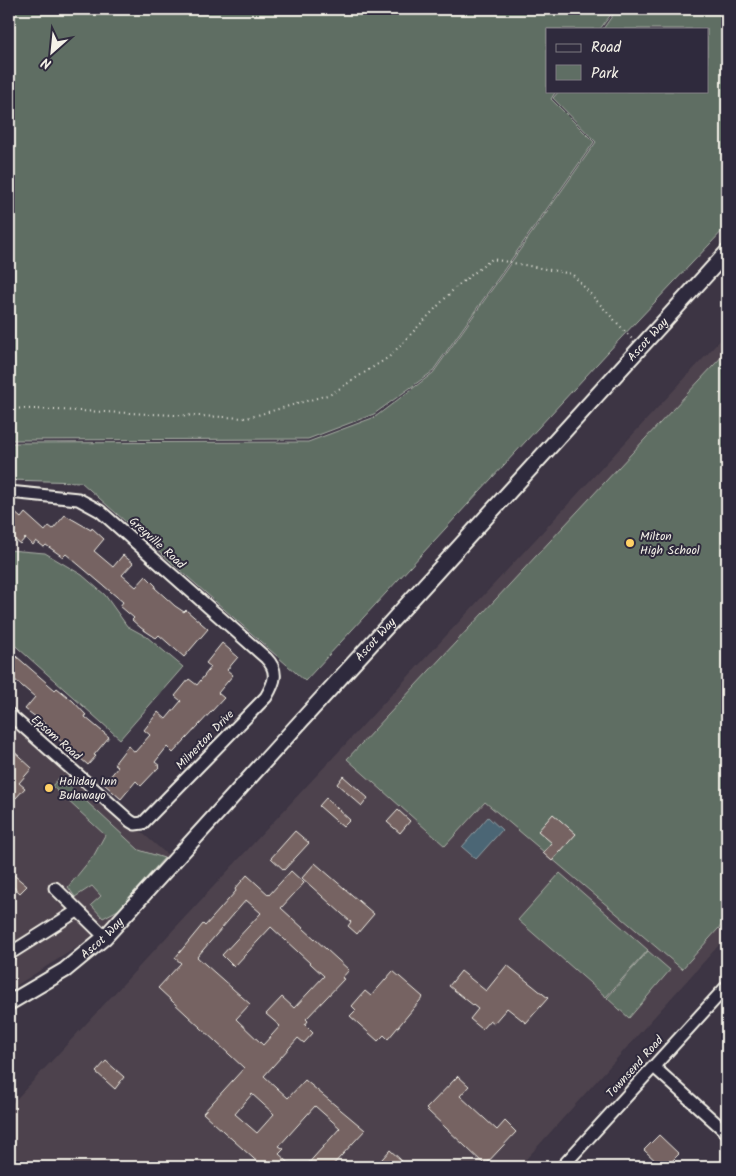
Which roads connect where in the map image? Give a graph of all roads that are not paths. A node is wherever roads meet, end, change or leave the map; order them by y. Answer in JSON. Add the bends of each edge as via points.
{"nodes":[{"id":1,"x":726,"y":254,"type":"edge"},
{"id":2,"x":9,"y":492,"type":"edge"},
{"id":3,"x":266,"y":658,"type":"joint"},
{"id":4,"x":9,"y":714,"type":"edge"},
{"id":5,"x":130,"y":821,"type":"joint"},
{"id":6,"x":55,"y":888,"type":"dead end"},
{"id":7,"x":77,"y":911,"type":"junction"},
{"id":8,"x":105,"y":937,"type":"junction"},
{"id":9,"x":9,"y":954,"type":"edge"},
{"id":10,"x":727,"y":986,"type":"edge"},
{"id":11,"x":9,"y":1003,"type":"edge"},
{"id":12,"x":654,"y":1067,"type":"junction"},
{"id":13,"x":727,"y":1133,"type":"edge"},
{"id":14,"x":562,"y":1167,"type":"edge"}],
"edges":[{"from":1,"to":8,"type":"main road","name":"Ascot Way"},
{"from":2,"to":3,"type":"street","name":"Greyville Road","via":[[78,499],[100,511]]},
{"from":3,"to":5,"type":"street","name":"Milnerton Drive","via":[[275,671],[275,678],[266,697],[150,817],[143,823]]},
{"from":4,"to":5,"type":"street","name":"Epsom Road"},
{"from":6,"to":7,"type":"street"},
{"from":7,"to":8,"type":"street"},
{"from":7,"to":9,"type":"street"},
{"from":8,"to":11,"type":"main road","name":"Ascot Way","via":[[65,970]]},
{"from":10,"to":12,"type":"street","name":"Townsend Road"},
{"from":12,"to":13,"type":"street"},
{"from":12,"to":14,"type":"street","name":"Townsend Road"}]}
